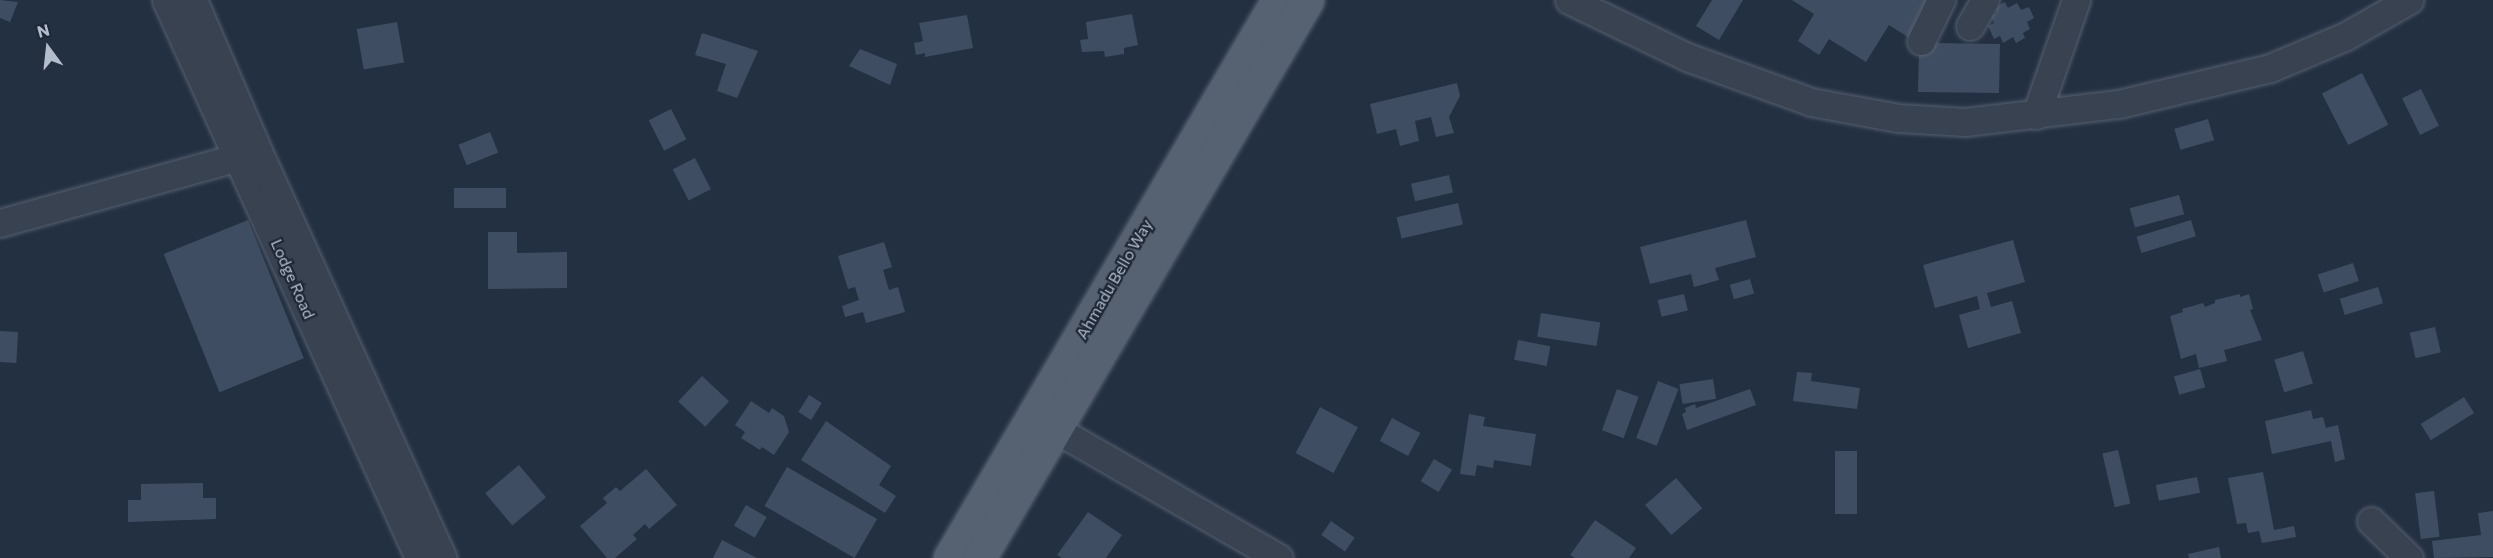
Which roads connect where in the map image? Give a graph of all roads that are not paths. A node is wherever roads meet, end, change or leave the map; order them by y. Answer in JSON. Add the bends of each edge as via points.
{"nodes":[{"id":1,"x":166,"y":0,"type":"edge"},
{"id":2,"x":193,"y":0,"type":"edge"},
{"id":3,"x":1569,"y":0,"type":"edge"},
{"id":4,"x":1941,"y":0,"type":"edge"},
{"id":5,"x":1984,"y":0,"type":"edge"},
{"id":6,"x":2076,"y":0,"type":"edge"},
{"id":7,"x":2409,"y":0,"type":"edge"},
{"id":8,"x":1288,"y":3,"type":"edge"},
{"id":9,"x":1970,"y":26,"type":"dead end"},
{"id":10,"x":1921,"y":41,"type":"dead end"},
{"id":11,"x":2036,"y":115,"type":"junction"},
{"id":12,"x":238,"y":157,"type":"junction"},
{"id":13,"x":0,"y":223,"type":"edge"},
{"id":14,"x":1045,"y":422,"type":"junction"},
{"id":15,"x":2372,"y":521,"type":"dead end"},
{"id":16,"x":419,"y":558,"type":"edge"},
{"id":17,"x":443,"y":558,"type":"edge"},
{"id":18,"x":950,"y":558,"type":"edge"},
{"id":19,"x":979,"y":558,"type":"edge"},
{"id":20,"x":1279,"y":558,"type":"edge"},
{"id":21,"x":2409,"y":558,"type":"edge"}],
"edges":[{"from":1,"to":12,"type":"street","name":"Lodge Road"},
{"from":2,"to":17,"type":"street","name":"Lodge Road"},
{"from":3,"to":11,"type":"street","via":[[1688,57],[1811,102],[1898,118],[1965,122]]},
{"from":4,"to":10,"type":"street"},
{"from":5,"to":9,"type":"street"},
{"from":6,"to":11,"type":"street"},
{"from":7,"to":11,"type":"street","via":[[2346,36],[2271,68],[2119,104]]},
{"from":8,"to":14,"type":"main road","name":"Ahmadu Bello Way"},
{"from":12,"to":13,"type":"street"},
{"from":12,"to":16,"type":"street","name":"Lodge Road"},
{"from":14,"to":18,"type":"main road","name":"Ahmadu Bello Way"},
{"from":14,"to":19,"type":"main road","name":"Ahmadu Bello Way"},
{"from":14,"to":20,"type":"street"},
{"from":15,"to":21,"type":"street"}]}
